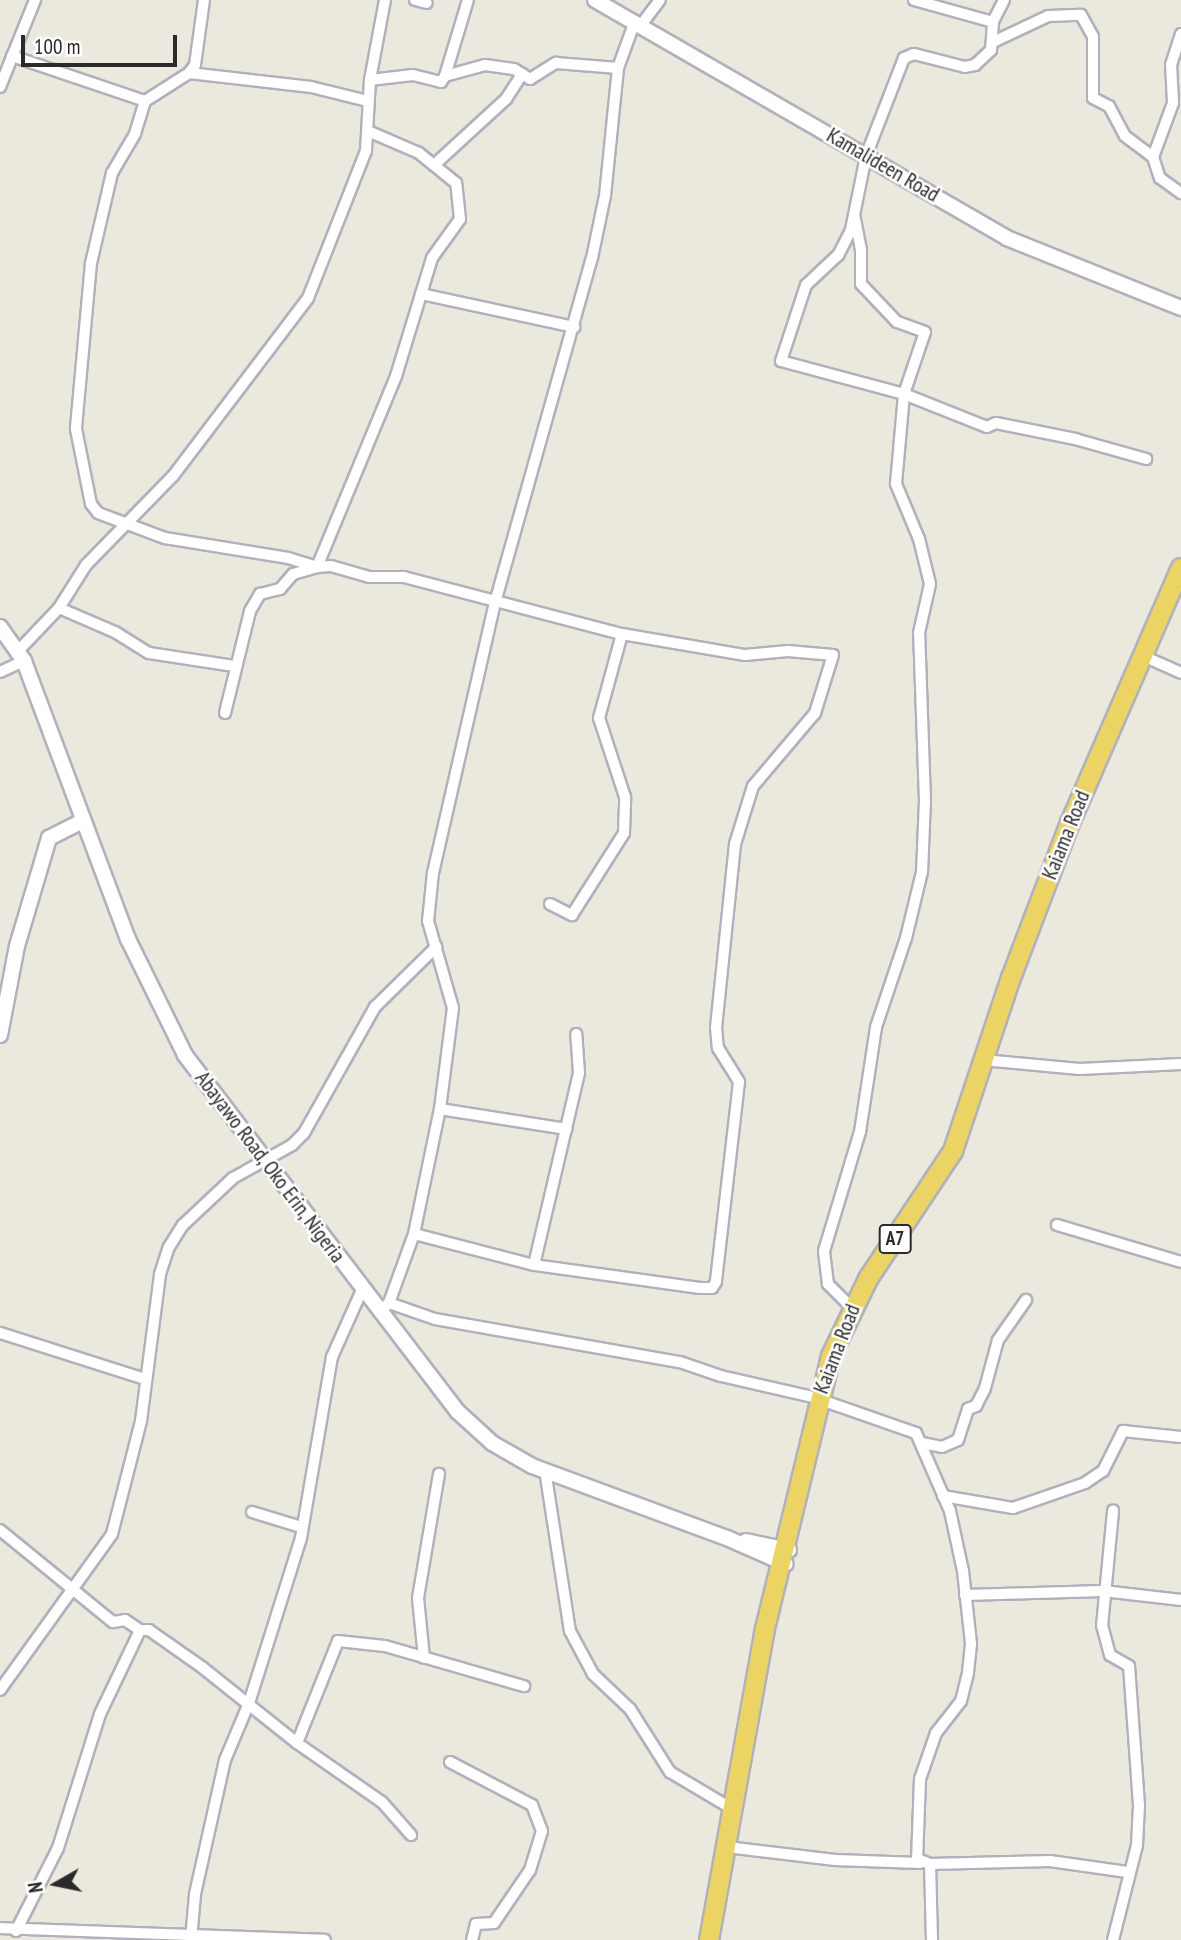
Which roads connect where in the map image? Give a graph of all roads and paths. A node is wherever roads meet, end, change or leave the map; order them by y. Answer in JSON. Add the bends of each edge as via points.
{"nodes":[{"id":1,"x":35,"y":0,"type":"edge"},
{"id":2,"x":204,"y":0,"type":"edge"},
{"id":3,"x":385,"y":0,"type":"edge"},
{"id":4,"x":415,"y":0,"type":"edge"},
{"id":5,"x":468,"y":0,"type":"edge"},
{"id":6,"x":595,"y":0,"type":"edge"},
{"id":7,"x":660,"y":0,"type":"edge"},
{"id":8,"x":914,"y":0,"type":"edge"},
{"id":9,"x":1004,"y":0,"type":"edge"},
{"id":10,"x":427,"y":4,"type":"dead end"},
{"id":11,"x":993,"y":22,"type":"junction"},
{"id":12,"x":638,"y":23,"type":"junction"},
{"id":13,"x":1181,"y":34,"type":"edge"},
{"id":14,"x":993,"y":42,"type":"junction"},
{"id":15,"x":12,"y":56,"type":"junction"},
{"id":16,"x":618,"y":68,"type":"junction"},
{"id":17,"x":189,"y":73,"type":"junction"},
{"id":18,"x":522,"y":74,"type":"junction"},
{"id":19,"x":445,"y":76,"type":"junction"},
{"id":20,"x":370,"y":80,"type":"junction"},
{"id":21,"x":0,"y":86,"type":"edge"},
{"id":22,"x":145,"y":101,"type":"junction"},
{"id":23,"x":368,"y":101,"type":"junction"},
{"id":24,"x":368,"y":131,"type":"junction"},
{"id":25,"x":866,"y":156,"type":"junction"},
{"id":26,"x":1153,"y":157,"type":"junction"},
{"id":27,"x":434,"y":165,"type":"junction"},
{"id":28,"x":1181,"y":193,"type":"edge"},
{"id":29,"x":854,"y":215,"type":"junction"},
{"id":30,"x":421,"y":295,"type":"junction"},
{"id":31,"x":1181,"y":308,"type":"edge"},
{"id":32,"x":574,"y":327,"type":"junction"},
{"id":33,"x":904,"y":394,"type":"junction"},
{"id":34,"x":1146,"y":459,"type":"dead end"},
{"id":35,"x":126,"y":527,"type":"junction"},
{"id":36,"x":317,"y":568,"type":"junction"},
{"id":37,"x":1181,"y":568,"type":"edge"},
{"id":38,"x":1181,"y":589,"type":"edge"},
{"id":39,"x":496,"y":599,"type":"junction"},
{"id":40,"x":60,"y":608,"type":"junction"},
{"id":41,"x":0,"y":627,"type":"edge"},
{"id":42,"x":622,"y":634,"type":"junction"},
{"id":43,"x":22,"y":656,"type":"junction"},
{"id":44,"x":1150,"y":659,"type":"junction"},
{"id":45,"x":234,"y":666,"type":"junction"},
{"id":46,"x":0,"y":672,"type":"edge"},
{"id":47,"x":1181,"y":673,"type":"edge"},
{"id":48,"x":225,"y":713,"type":"dead end"},
{"id":49,"x":82,"y":821,"type":"junction"},
{"id":50,"x":550,"y":904,"type":"dead end"},
{"id":51,"x":436,"y":947,"type":"junction"},
{"id":52,"x":576,"y":1034,"type":"dead end"},
{"id":53,"x":0,"y":1035,"type":"edge"},
{"id":54,"x":994,"y":1061,"type":"junction"},
{"id":55,"x":1181,"y":1064,"type":"edge"},
{"id":56,"x":440,"y":1109,"type":"junction"},
{"id":57,"x":566,"y":1129,"type":"junction"},
{"id":58,"x":262,"y":1160,"type":"junction"},
{"id":59,"x":1057,"y":1225,"type":"dead end"},
{"id":60,"x":414,"y":1234,"type":"junction"},
{"id":61,"x":1181,"y":1262,"type":"edge"},
{"id":62,"x":534,"y":1265,"type":"junction"},
{"id":63,"x":362,"y":1290,"type":"junction"},
{"id":64,"x":1026,"y":1300,"type":"dead end"},
{"id":65,"x":384,"y":1307,"type":"junction"},
{"id":66,"x":851,"y":1307,"type":"junction"},
{"id":67,"x":0,"y":1333,"type":"edge"},
{"id":68,"x":145,"y":1379,"type":"junction"},
{"id":69,"x":822,"y":1400,"type":"junction"},
{"id":70,"x":1181,"y":1437,"type":"edge"},
{"id":71,"x":922,"y":1443,"type":"junction"},
{"id":72,"x":545,"y":1470,"type":"junction"},
{"id":73,"x":439,"y":1475,"type":"dead end"},
{"id":74,"x":943,"y":1496,"type":"junction"},
{"id":75,"x":1113,"y":1511,"type":"dead end"},
{"id":76,"x":252,"y":1512,"type":"dead end"},
{"id":77,"x":301,"y":1527,"type":"junction"},
{"id":78,"x":0,"y":1530,"type":"edge"},
{"id":79,"x":784,"y":1556,"type":"junction"},
{"id":80,"x":70,"y":1587,"type":"junction"},
{"id":81,"x":1103,"y":1591,"type":"junction"},
{"id":82,"x":965,"y":1595,"type":"junction"},
{"id":83,"x":1181,"y":1600,"type":"edge"},
{"id":84,"x":140,"y":1630,"type":"junction"},
{"id":85,"x":424,"y":1658,"type":"junction"},
{"id":86,"x":524,"y":1686,"type":"dead end"},
{"id":87,"x":0,"y":1690,"type":"edge"},
{"id":88,"x":249,"y":1703,"type":"junction"},
{"id":89,"x":297,"y":1743,"type":"junction"},
{"id":90,"x":450,"y":1762,"type":"dead end"},
{"id":91,"x":734,"y":1810,"type":"junction"},
{"id":92,"x":411,"y":1835,"type":"dead end"},
{"id":93,"x":735,"y":1848,"type":"junction"},
{"id":94,"x":925,"y":1863,"type":"junction"},
{"id":95,"x":1127,"y":1872,"type":"junction"},
{"id":96,"x":0,"y":1928,"type":"edge"},
{"id":97,"x":16,"y":1931,"type":"junction"},
{"id":98,"x":27,"y":1936,"type":"edge"},
{"id":99,"x":192,"y":1936,"type":"edge"},
{"id":100,"x":325,"y":1940,"type":"edge"},
{"id":101,"x":472,"y":1940,"type":"edge"},
{"id":102,"x":709,"y":1940,"type":"edge"},
{"id":103,"x":717,"y":1940,"type":"edge"},
{"id":104,"x":932,"y":1940,"type":"edge"},
{"id":105,"x":1113,"y":1940,"type":"edge"}],
"edges":[{"from":1,"to":15,"type":"street"},
{"from":2,"to":17,"type":"street","via":[[200,43]]},
{"from":3,"to":20,"type":"street"},
{"from":4,"to":10,"type":"street"},
{"from":5,"to":19,"type":"street"},
{"from":6,"to":12,"type":"street","name":"Kamalideen Road"},
{"from":7,"to":12,"type":"street"},
{"from":8,"to":11,"type":"street"},
{"from":9,"to":11,"type":"street"},
{"from":11,"to":14,"type":"street"},
{"from":12,"to":16,"type":"street"},
{"from":12,"to":25,"type":"street","name":"Kamalideen Road"},
{"from":13,"to":26,"type":"street","via":[[1171,64],[1173,103]]},
{"from":14,"to":25,"type":"street","via":[[988,57],[965,67],[914,54],[904,58]]},
{"from":14,"to":26,"type":"street","via":[[1048,16],[1081,15],[1093,37],[1093,98],[1109,106],[1125,136]]},
{"from":15,"to":21,"type":"street"},
{"from":15,"to":22,"type":"street"},
{"from":16,"to":18,"type":"street","via":[[556,62],[530,79]]},
{"from":16,"to":32,"type":"street","via":[[605,195]]},
{"from":17,"to":22,"type":"street"},
{"from":17,"to":23,"type":"street","via":[[311,87]]},
{"from":18,"to":19,"type":"street","via":[[495,65]]},
{"from":18,"to":27,"type":"street","via":[[498,107],[473,124]]},
{"from":19,"to":20,"type":"street","via":[[441,82],[413,75]]},
{"from":20,"to":23,"type":"street"},
{"from":22,"to":35,"type":"street","via":[[135,134],[112,173],[91,263],[76,429],[90,504]]},
{"from":23,"to":24,"type":"street"},
{"from":24,"to":27,"type":"street","via":[[399,141]]},
{"from":24,"to":35,"type":"street","via":[[359,173],[308,298],[173,476]]},
{"from":25,"to":29,"type":"street"},
{"from":25,"to":31,"type":"street","name":"Kamalideen Road","via":[[1007,238]]},
{"from":26,"to":28,"type":"street","via":[[1160,178]]},
{"from":27,"to":30,"type":"street","via":[[456,183],[461,212],[432,258]]},
{"from":29,"to":33,"type":"street","via":[[862,250],[861,284],[897,323],[925,332]]},
{"from":29,"to":33,"type":"street","via":[[838,255],[806,285],[781,361]]},
{"from":30,"to":32,"type":"street"},
{"from":30,"to":36,"type":"street","via":[[396,376]]},
{"from":32,"to":39,"type":"street"},
{"from":33,"to":34,"type":"street","via":[[987,427],[996,423]]},
{"from":33,"to":66,"type":"street","via":[[896,484],[919,539],[930,584],[919,633],[925,801],[922,872],[876,1027],[860,1132],[824,1251],[828,1284]]},
{"from":35,"to":36,"type":"street","via":[[288,558]]},
{"from":35,"to":40,"type":"street","via":[[86,565]]},
{"from":36,"to":39,"type":"street","via":[[331,566],[369,577],[404,577]]},
{"from":36,"to":45,"type":"street","via":[[293,574],[280,589],[260,594],[250,611]]},
{"from":37,"to":66,"type":"highway","name":"Kaiama Road","number":"A7","via":[[1066,833],[953,1151]]},
{"from":38,"to":44,"type":"highway","name":"Kaiama Road","number":"A7"},
{"from":39,"to":42,"type":"street"},
{"from":39,"to":51,"type":"street","via":[[430,888],[427,911]]},
{"from":40,"to":43,"type":"street"},
{"from":40,"to":45,"type":"street","via":[[149,653]]},
{"from":41,"to":43,"type":"street","name":"Abayawo Road, Oko Erin, Nigeria"},
{"from":42,"to":50,"type":"street","via":[[599,718],[625,797],[624,833],[572,915]]},
{"from":42,"to":62,"type":"street","via":[[745,655],[789,651],[833,655],[815,713],[754,786],[735,844],[716,1027],[718,1048],[739,1082],[716,1282],[712,1288],[700,1288]]},
{"from":43,"to":46,"type":"street"},
{"from":43,"to":49,"type":"street","name":"Abayawo Road, Oko Erin, Nigeria"},
{"from":44,"to":47,"type":"street"},
{"from":44,"to":54,"type":"highway","name":"Kaiama Road","number":"A7","via":[[1046,906]]},
{"from":45,"to":48,"type":"street"},
{"from":49,"to":53,"type":"street","via":[[49,838],[17,946]]},
{"from":49,"to":58,"type":"street","name":"Abayawo Road, Oko Erin, Nigeria","via":[[153,997],[185,1055]]},
{"from":51,"to":56,"type":"street","via":[[453,1008]]},
{"from":51,"to":58,"type":"street","via":[[375,1007],[304,1133],[292,1145]]},
{"from":52,"to":57,"type":"street","via":[[579,1073]]},
{"from":54,"to":55,"type":"street","via":[[1080,1069]]},
{"from":54,"to":69,"type":"highway","name":"Kaiama Road","number":"A7","via":[[959,1158],[851,1327]]},
{"from":56,"to":57,"type":"street"},
{"from":56,"to":60,"type":"street"},
{"from":57,"to":62,"type":"street"},
{"from":58,"to":63,"type":"street","name":"Abayawo Road, Oko Erin, Nigeria"},
{"from":58,"to":68,"type":"street","via":[[233,1178],[183,1225],[169,1247],[160,1274]]},
{"from":59,"to":61,"type":"street"},
{"from":60,"to":62,"type":"street"},
{"from":60,"to":65,"type":"street"},
{"from":63,"to":65,"type":"street","name":"Abayawo Road, Oko Erin, Nigeria"},
{"from":63,"to":77,"type":"street","via":[[332,1357]]},
{"from":64,"to":71,"type":"street","via":[[998,1340],[985,1388],[975,1406],[968,1409],[958,1440],[942,1447]]},
{"from":65,"to":69,"type":"street","via":[[680,1362]]},
{"from":65,"to":72,"type":"street","name":"Abayawo Road, Oko Erin, Nigeria","via":[[457,1411],[492,1443]]},
{"from":66,"to":69,"type":"highway","name":"Kaiama Road","number":"A7"},
{"from":67,"to":68,"type":"street"},
{"from":68,"to":80,"type":"street","via":[[125,1496],[112,1534]]},
{"from":69,"to":71,"type":"street","via":[[907,1428]]},
{"from":69,"to":79,"type":"highway","name":"Kaiama Road","number":"A7"},
{"from":70,"to":74,"type":"street","via":[[1123,1431],[1103,1471],[1085,1483],[1013,1508]]},
{"from":71,"to":74,"type":"street"},
{"from":72,"to":79,"type":"street","name":"Abayawo Road, Oko Erin, Nigeria"},
{"from":72,"to":91,"type":"street","via":[[570,1630],[593,1674],[630,1709],[670,1772]]},
{"from":73,"to":85,"type":"street","via":[[418,1598]]},
{"from":74,"to":82,"type":"street","via":[[950,1511]]},
{"from":75,"to":81,"type":"street"},
{"from":76,"to":77,"type":"street"},
{"from":77,"to":88,"type":"street"},
{"from":78,"to":80,"type":"street"},
{"from":79,"to":91,"type":"highway","name":"Kaiama Road","number":"A7","via":[[746,1723]]},
{"from":79,"to":93,"type":"highway","name":"Kaiama Road","number":"A7"},
{"from":80,"to":84,"type":"street","via":[[113,1622],[125,1620]]},
{"from":80,"to":87,"type":"street"},
{"from":81,"to":82,"type":"street"},
{"from":81,"to":83,"type":"street"},
{"from":81,"to":95,"type":"street","via":[[1102,1626],[1108,1651],[1129,1666],[1138,1762],[1137,1845]]},
{"from":82,"to":94,"type":"street","via":[[971,1644],[968,1673],[961,1701],[936,1733],[920,1779],[916,1847]]},
{"from":84,"to":88,"type":"street","via":[[149,1630]]},
{"from":84,"to":97,"type":"street","via":[[100,1714],[58,1848]]},
{"from":85,"to":86,"type":"street"},
{"from":85,"to":89,"type":"street","via":[[385,1646],[336,1643]]},
{"from":88,"to":89,"type":"street"},
{"from":88,"to":99,"type":"street","via":[[225,1760],[201,1859]]},
{"from":89,"to":92,"type":"street","via":[[382,1802]]},
{"from":90,"to":101,"type":"street","via":[[532,1805],[542,1831],[530,1870],[493,1923],[476,1924]]},
{"from":91,"to":102,"type":"highway","name":"Kaiama Road","number":"A7"},
{"from":93,"to":94,"type":"street","via":[[835,1860]]},
{"from":93,"to":103,"type":"highway","name":"Kaiama Road","number":"A7"},
{"from":94,"to":95,"type":"street","via":[[1050,1861]]},
{"from":94,"to":104,"type":"street"},
{"from":95,"to":105,"type":"street"},
{"from":96,"to":97,"type":"street"},
{"from":97,"to":98,"type":"street"},
{"from":98,"to":99,"type":"street"},
{"from":99,"to":100,"type":"street"}]}
